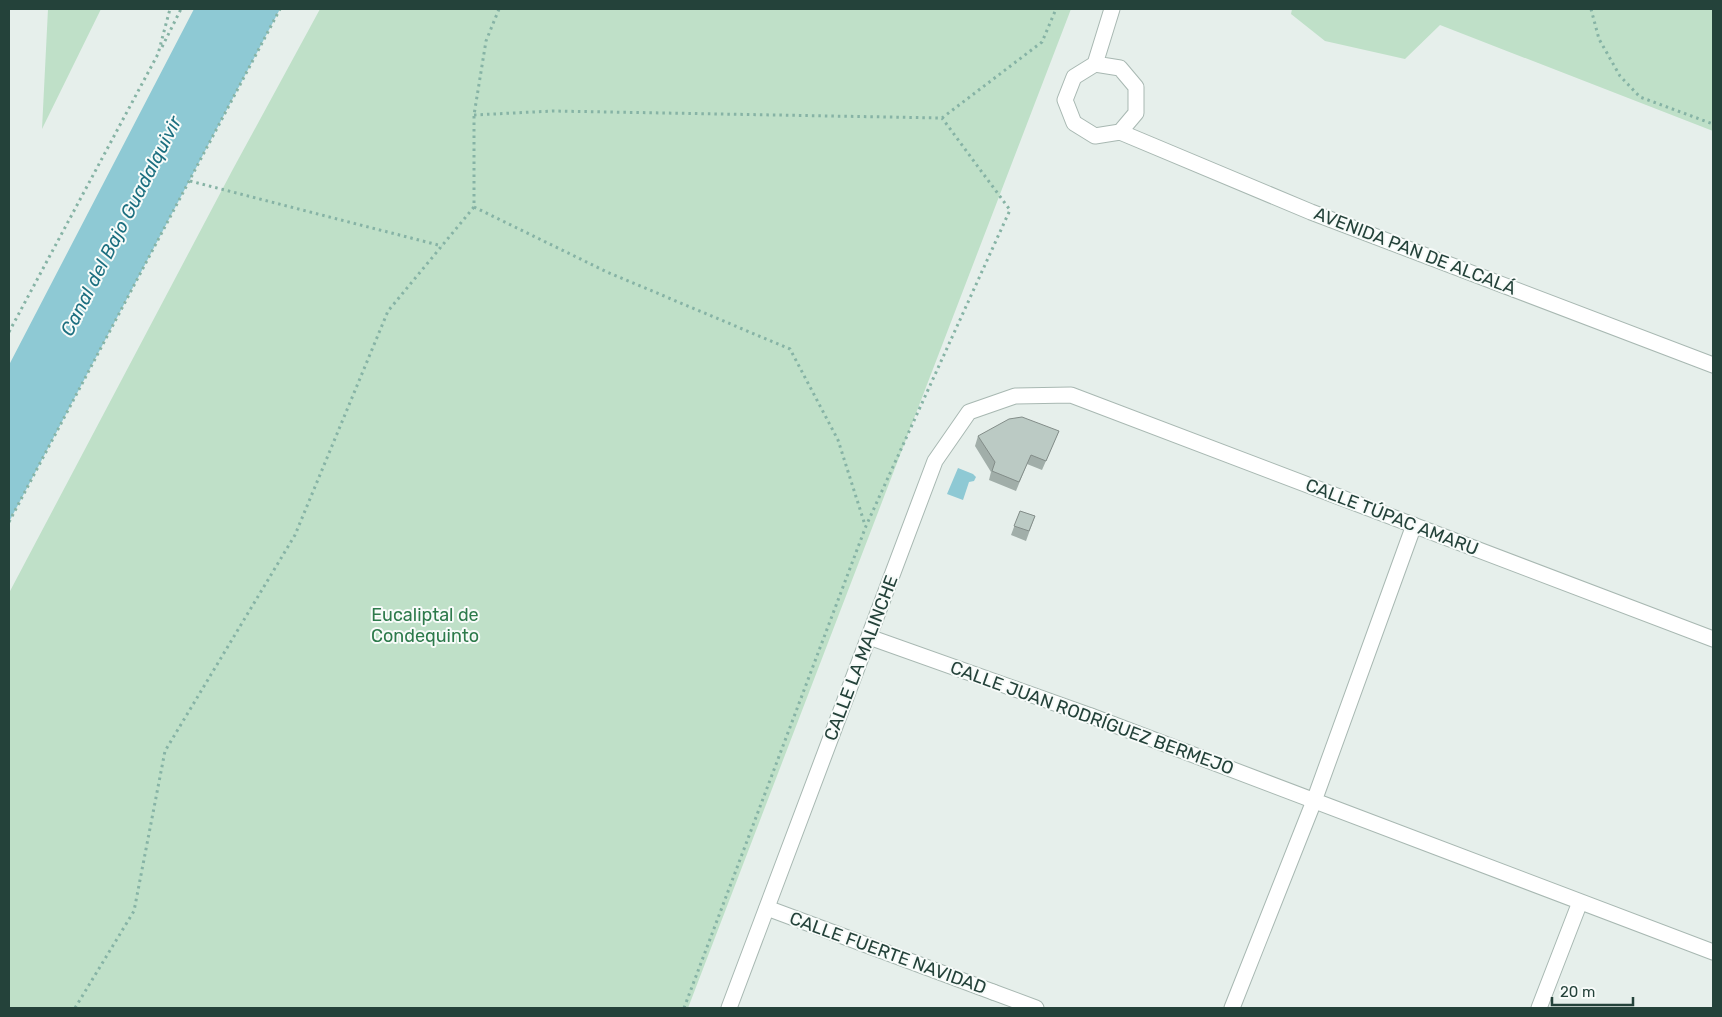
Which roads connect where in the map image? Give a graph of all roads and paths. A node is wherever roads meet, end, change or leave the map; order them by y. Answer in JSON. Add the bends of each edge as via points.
{"nodes":[{"id":1,"x":170,"y":9,"type":"edge"},
{"id":2,"x":181,"y":9,"type":"edge"},
{"id":3,"x":280,"y":9,"type":"edge"},
{"id":4,"x":499,"y":9,"type":"edge"},
{"id":5,"x":1056,"y":9,"type":"edge"},
{"id":6,"x":1112,"y":9,"type":"edge"},
{"id":7,"x":1590,"y":9,"type":"edge"},
{"id":8,"x":158,"y":54,"type":"junction"},
{"id":9,"x":1095,"y":64,"type":"junction"},
{"id":10,"x":474,"y":116,"type":"junction"},
{"id":11,"x":942,"y":118,"type":"junction"},
{"id":12,"x":1713,"y":124,"type":"edge"},
{"id":13,"x":1120,"y":132,"type":"junction"},
{"id":14,"x":190,"y":181,"type":"junction"},
{"id":15,"x":474,"y":207,"type":"junction"},
{"id":16,"x":442,"y":246,"type":"junction"},
{"id":17,"x":9,"y":332,"type":"edge"},
{"id":18,"x":1713,"y":365,"type":"edge"},
{"id":19,"x":1071,"y":395,"type":"joint"},
{"id":20,"x":9,"y":522,"type":"edge"},
{"id":21,"x":1414,"y":525,"type":"junction"},
{"id":22,"x":866,"y":526,"type":"junction"},
{"id":23,"x":869,"y":637,"type":"junction"},
{"id":24,"x":1713,"y":639,"type":"edge"},
{"id":25,"x":1314,"y":801,"type":"junction"},
{"id":26,"x":1580,"y":902,"type":"junction"},
{"id":27,"x":767,"y":908,"type":"junction"},
{"id":28,"x":1713,"y":952,"type":"edge"},
{"id":29,"x":75,"y":1008,"type":"edge"},
{"id":30,"x":684,"y":1008,"type":"edge"},
{"id":31,"x":729,"y":1008,"type":"edge"},
{"id":32,"x":1036,"y":1008,"type":"edge"},
{"id":33,"x":1232,"y":1008,"type":"edge"},
{"id":34,"x":1539,"y":1008,"type":"edge"}],
"edges":[{"from":1,"to":8,"type":"path"},
{"from":2,"to":8,"type":"path"},
{"from":3,"to":14,"type":"path"},
{"from":4,"to":10,"type":"path","via":[[486,41]]},
{"from":5,"to":11,"type":"path","via":[[1042,42]]},
{"from":6,"to":9,"type":"street"},
{"from":7,"to":12,"type":"path","via":[[1600,39],[1620,76],[1640,97]]},
{"from":8,"to":17,"type":"path"},
{"from":9,"to":13,"type":"street","via":[[1120,68],[1136,87],[1136,113]]},
{"from":9,"to":13,"type":"street","via":[[1074,77],[1065,100],[1074,123],[1095,136]]},
{"from":10,"to":11,"type":"path","via":[[553,111]]},
{"from":10,"to":15,"type":"path"},
{"from":11,"to":22,"type":"path","via":[[1010,210]]},
{"from":13,"to":18,"type":"street","name":"AVENIDA PAN DE ALCALÁ","via":[[1312,212]]},
{"from":14,"to":16,"type":"path"},
{"from":14,"to":20,"type":"path"},
{"from":15,"to":16,"type":"path"},
{"from":15,"to":22,"type":"path","via":[[607,272],[790,349],[838,440]]},
{"from":16,"to":29,"type":"path","via":[[388,311],[295,535],[165,751],[134,911]]},
{"from":19,"to":21,"type":"street","name":"CALLE TÚPAC AMARU"},
{"from":19,"to":23,"type":"street","name":"CALLE LA MALINCHE","via":[[1015,396],[968,412],[935,461]]},
{"from":21,"to":24,"type":"street","name":"CALLE TÚPAC AMARU"},
{"from":21,"to":25,"type":"street"},
{"from":22,"to":30,"type":"path"},
{"from":23,"to":25,"type":"street","name":"CALLE JUAN RODRÍGUEZ BERMEJO","via":[[1091,716]]},
{"from":23,"to":27,"type":"street","name":"CALLE LA MALINCHE"},
{"from":25,"to":26,"type":"street","name":"CALLE JUAN RODRÍGUEZ BERMEJO"},
{"from":25,"to":33,"type":"street"},
{"from":26,"to":28,"type":"street","name":"CALLE JUAN RODRÍGUEZ BERMEJO"},
{"from":26,"to":34,"type":"street"},
{"from":27,"to":31,"type":"street","name":"CALLE LA MALINCHE"},
{"from":27,"to":32,"type":"street","name":"CALLE FUERTE NAVIDAD"}]}
